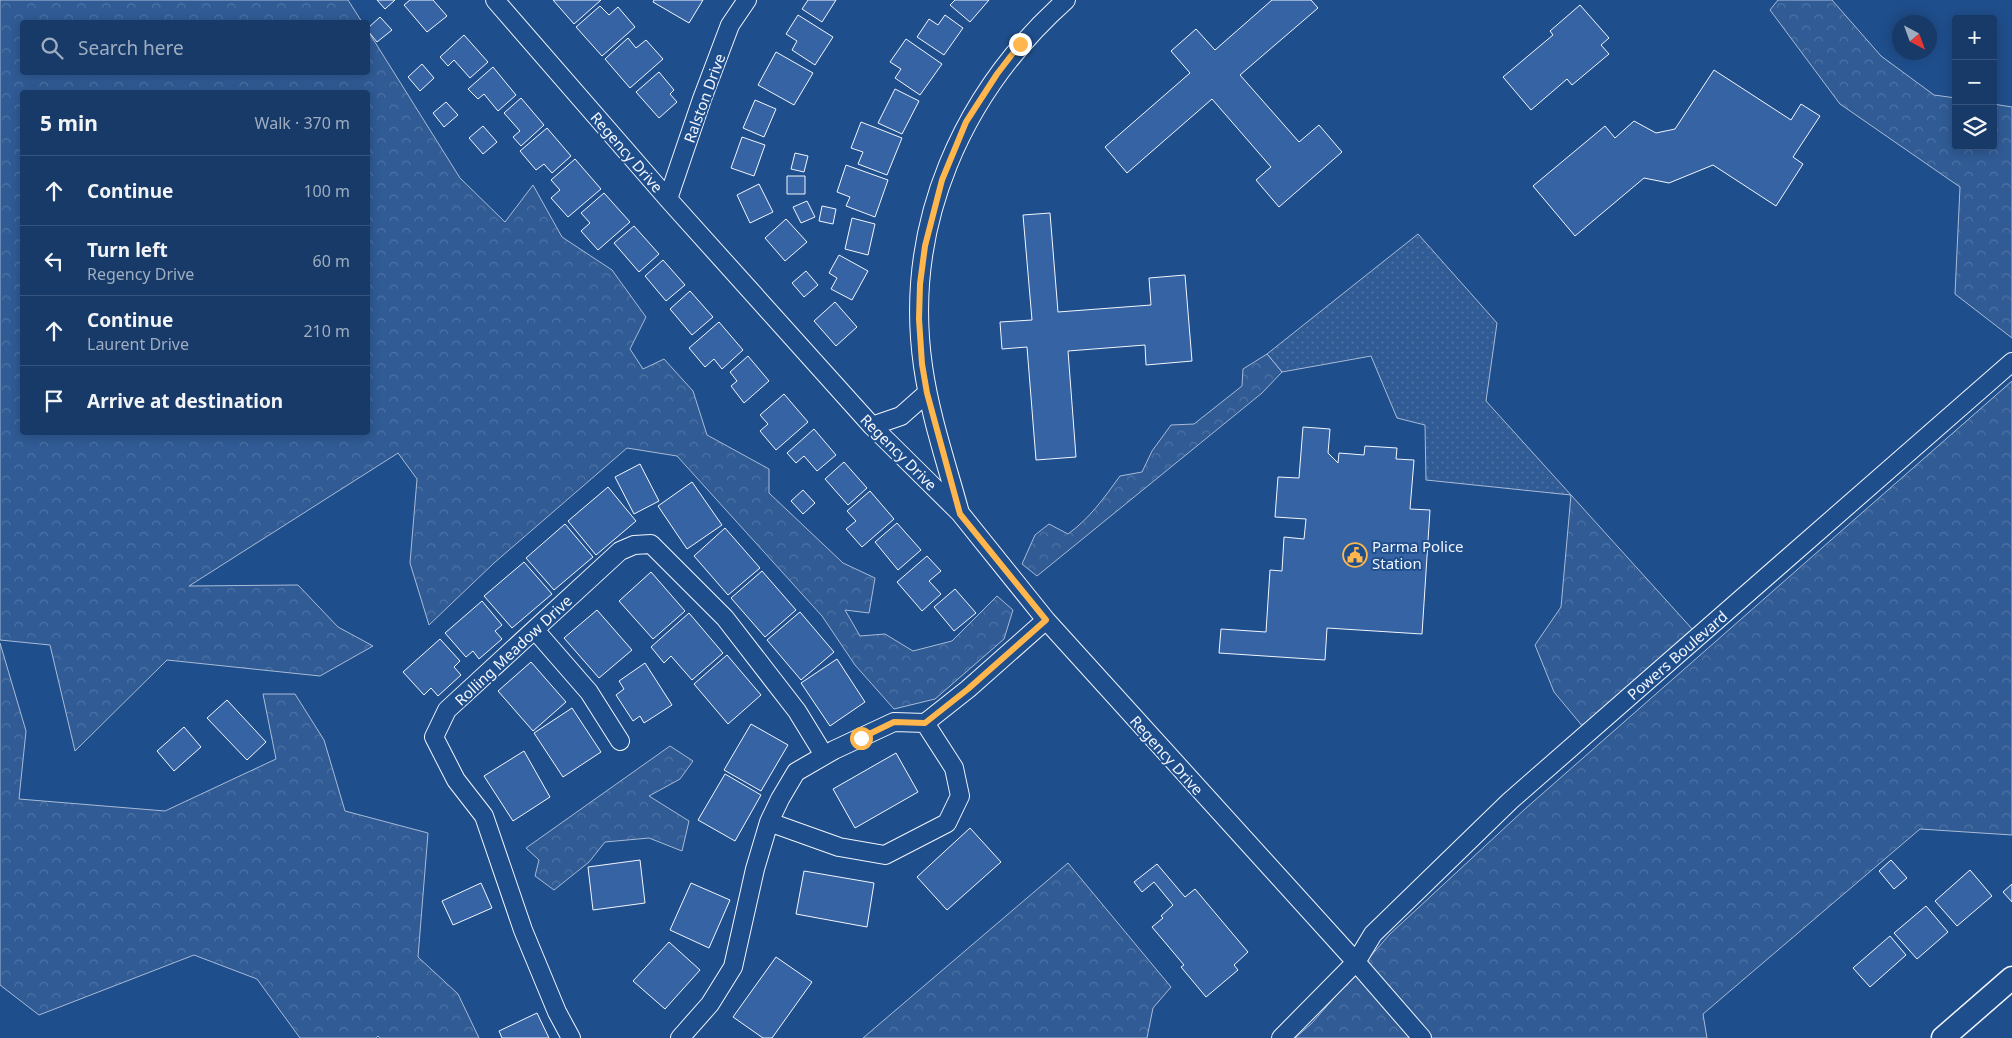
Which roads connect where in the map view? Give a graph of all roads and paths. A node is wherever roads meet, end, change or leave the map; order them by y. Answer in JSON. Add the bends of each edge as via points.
{"nodes":[{"id":1,"x":495,"y":0,"type":"edge"},
{"id":2,"x":747,"y":0,"type":"edge"},
{"id":3,"x":1066,"y":0,"type":"edge"},
{"id":4,"x":668,"y":199,"type":"junction"},
{"id":5,"x":2012,"y":362,"type":"edge"},
{"id":6,"x":927,"y":393,"type":"junction"},
{"id":7,"x":872,"y":426,"type":"junction"},
{"id":8,"x":960,"y":514,"type":"junction"},
{"id":9,"x":1046,"y":620,"type":"junction"},
{"id":10,"x":535,"y":630,"type":"junction"},
{"id":11,"x":925,"y":723,"type":"junction"},
{"id":12,"x":620,"y":741,"type":"dead end"},
{"id":13,"x":824,"y":755,"type":"junction"},
{"id":14,"x":769,"y":822,"type":"junction"},
{"id":15,"x":1356,"y":962,"type":"junction"},
{"id":16,"x":2012,"y":978,"type":"edge"},
{"id":17,"x":571,"y":1038,"type":"edge"},
{"id":18,"x":680,"y":1038,"type":"edge"},
{"id":19,"x":1281,"y":1038,"type":"edge"},
{"id":20,"x":1422,"y":1038,"type":"edge"},
{"id":21,"x":1943,"y":1038,"type":"edge"}],
"edges":[{"from":1,"to":4,"type":"street","name":"Regency Drive"},
{"from":2,"to":4,"type":"street","name":"Ralston Drive","via":[[730,25]]},
{"from":3,"to":6,"type":"street","via":[[1020,44],[997,74],[966,122],[942,180],[928,228],[920,284],[920,341]]},
{"from":4,"to":7,"type":"street","name":"Regency Drive"},
{"from":5,"to":15,"type":"street","name":"Powers Boulevard","via":[[1510,801],[1373,934]]},
{"from":6,"to":7,"type":"street","via":[[902,416]]},
{"from":6,"to":8,"type":"street"},
{"from":7,"to":8,"type":"street","name":"Regency Drive"},
{"from":8,"to":9,"type":"street","name":"Regency Drive"},
{"from":9,"to":11,"type":"street"},
{"from":9,"to":15,"type":"street","name":"Regency Drive"},
{"from":10,"to":12,"type":"street","via":[[589,692]]},
{"from":10,"to":13,"type":"street","name":"Rolling Meadow Drive","via":[[620,551],[651,544],[725,618],[797,711]]},
{"from":10,"to":17,"type":"street","name":"Rolling Meadow Drive","via":[[448,710],[434,737],[456,780],[484,816],[523,930]]},
{"from":11,"to":13,"type":"street","via":[[894,722]]},
{"from":11,"to":14,"type":"street","via":[[954,768],[960,796],[947,823],[885,855],[839,847]]},
{"from":13,"to":14,"type":"street","via":[[796,772]]},
{"from":14,"to":18,"type":"street","via":[[733,967],[710,1004]]},
{"from":15,"to":19,"type":"street","name":"Powers Boulevard"},
{"from":15,"to":20,"type":"street","name":"Regency Drive"},
{"from":16,"to":21,"type":"main road"}]}
